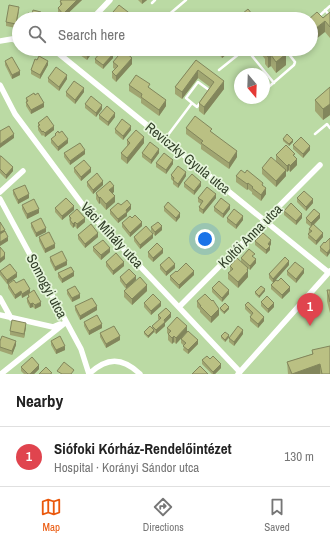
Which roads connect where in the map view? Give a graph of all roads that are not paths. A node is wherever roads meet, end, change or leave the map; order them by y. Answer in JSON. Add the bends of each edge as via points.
{"nodes":[{"id":1,"x":110,"y":0,"type":"edge"},
{"id":2,"x":155,"y":0,"type":"edge"},
{"id":3,"x":186,"y":0,"type":"edge"},
{"id":4,"x":152,"y":2,"type":"dead end"},
{"id":5,"x":330,"y":6,"type":"edge"},
{"id":6,"x":325,"y":10,"type":"junction"},
{"id":7,"x":99,"y":12,"type":"edge"},
{"id":8,"x":172,"y":12,"type":"edge"},
{"id":9,"x":318,"y":16,"type":"edge"},
{"id":10,"x":330,"y":16,"type":"edge"},
{"id":11,"x":12,"y":39,"type":"edge"},
{"id":12,"x":0,"y":41,"type":"edge"},
{"id":13,"x":66,"y":56,"type":"edge"},
{"id":14,"x":236,"y":56,"type":"edge"},
{"id":15,"x":252,"y":56,"type":"edge"},
{"id":16,"x":290,"y":56,"type":"edge"},
{"id":17,"x":219,"y":70,"type":"dead end"},
{"id":18,"x":274,"y":83,"type":"junction"},
{"id":19,"x":0,"y":85,"type":"edge"},
{"id":20,"x":270,"y":86,"type":"edge"},
{"id":21,"x":205,"y":96,"type":"edge"},
{"id":22,"x":201,"y":102,"type":"edge"},
{"id":23,"x":192,"y":103,"type":"junction"},
{"id":24,"x":330,"y":128,"type":"edge"},
{"id":25,"x":315,"y":134,"type":"dead end"},
{"id":26,"x":164,"y":139,"type":"junction"},
{"id":27,"x":320,"y":165,"type":"dead end"},
{"id":28,"x":22,"y":171,"type":"dead end"},
{"id":29,"x":0,"y":192,"type":"edge"},
{"id":30,"x":0,"y":199,"type":"edge"},
{"id":31,"x":265,"y":221,"type":"junction"},
{"id":32,"x":329,"y":272,"type":"edge"},
{"id":33,"x":0,"y":298,"type":"edge"},
{"id":34,"x":179,"y":307,"type":"junction"},
{"id":35,"x":0,"y":315,"type":"edge"},
{"id":36,"x":11,"y":318,"type":"junction"},
{"id":37,"x":66,"y":322,"type":"junction"},
{"id":38,"x":239,"y":373,"type":"edge"},
{"id":39,"x":1,"y":374,"type":"edge"},
{"id":40,"x":89,"y":374,"type":"edge"},
{"id":41,"x":140,"y":374,"type":"edge"}],
"edges":[{"from":1,"to":7,"type":"street"},
{"from":2,"to":4,"type":"lane"},
{"from":3,"to":8,"type":"lane"},
{"from":5,"to":6,"type":"lane"},
{"from":6,"to":9,"type":"lane"},
{"from":6,"to":10,"type":"lane"},
{"from":11,"to":12,"type":"street"},
{"from":13,"to":26,"type":"street","name":"Reviczky Gyula utca"},
{"from":14,"to":17,"type":"lane"},
{"from":15,"to":18,"type":"lane"},
{"from":16,"to":18,"type":"lane","via":[[295,62],[294,65]]},
{"from":18,"to":20,"type":"lane"},
{"from":19,"to":34,"type":"street","name":"Váci Mihály utca","via":[[15,114],[85,208]]},
{"from":21,"to":23,"type":"lane","via":[[209,90],[198,82],[186,98]]},
{"from":22,"to":23,"type":"lane","via":[[197,107]]},
{"from":23,"to":26,"type":"lane"},
{"from":24,"to":25,"type":"lane","via":[[327,124]]},
{"from":26,"to":31,"type":"street","name":"Reviczky Gyula utca"},
{"from":27,"to":31,"type":"street","name":"Koltói Anna utca"},
{"from":28,"to":29,"type":"street"},
{"from":30,"to":37,"type":"street","name":"Somogyi utca"},
{"from":31,"to":32,"type":"street","name":"Reviczky Gyula utca"},
{"from":31,"to":34,"type":"street","name":"Koltói Anna utca"},
{"from":32,"to":38,"type":"street"},
{"from":33,"to":36,"type":"street"},
{"from":34,"to":38,"type":"street","name":"Váci Mihály utca"},
{"from":35,"to":36,"type":"street"},
{"from":36,"to":37,"type":"street","via":[[53,327]]},
{"from":37,"to":39,"type":"street"},
{"from":37,"to":40,"type":"street","name":"Somogyi utca","via":[[81,350]]},
{"from":40,"to":41,"type":"street","via":[[98,366],[122,361]]}]}
